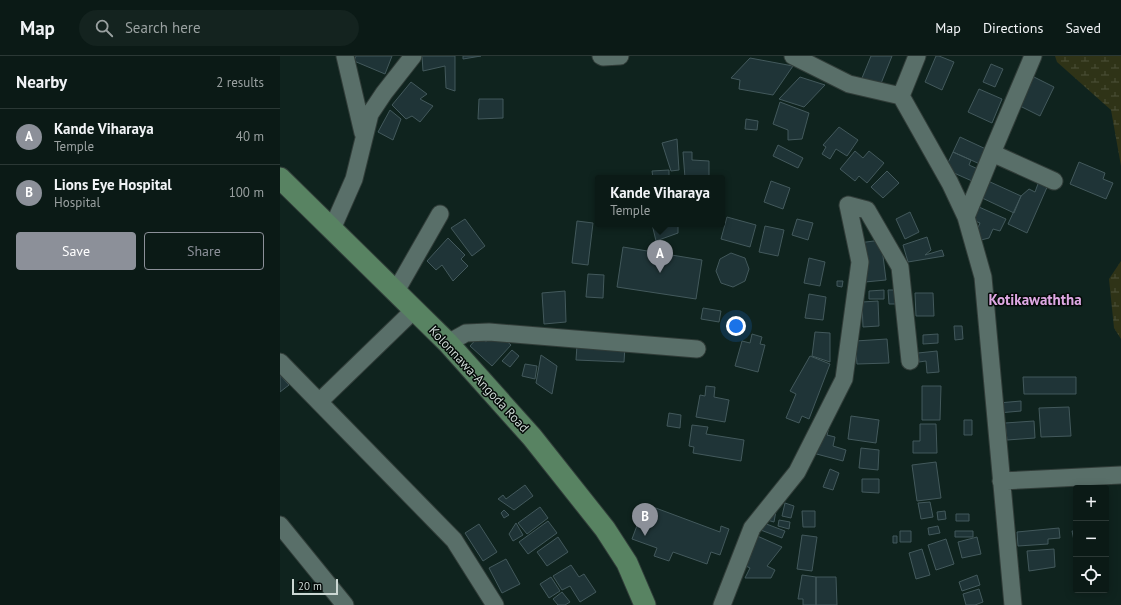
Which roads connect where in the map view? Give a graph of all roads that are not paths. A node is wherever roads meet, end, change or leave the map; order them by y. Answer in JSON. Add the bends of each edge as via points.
{"nodes":[{"id":1,"x":345,"y":56,"type":"edge"},
{"id":2,"x":412,"y":56,"type":"edge"},
{"id":3,"x":601,"y":56,"type":"edge"},
{"id":4,"x":620,"y":56,"type":"edge"},
{"id":5,"x":793,"y":56,"type":"edge"},
{"id":6,"x":917,"y":56,"type":"edge"},
{"id":7,"x":1034,"y":56,"type":"edge"},
{"id":8,"x":901,"y":96,"type":"junction"},
{"id":9,"x":364,"y":139,"type":"junction"},
{"id":10,"x":992,"y":153,"type":"junction"},
{"id":11,"x":280,"y":178,"type":"edge"},
{"id":12,"x":1054,"y":181,"type":"dead end"},
{"id":13,"x":440,"y":214,"type":"dead end"},
{"id":14,"x":966,"y":217,"type":"junction"},
{"id":15,"x":332,"y":229,"type":"junction"},
{"id":16,"x":396,"y":291,"type":"junction"},
{"id":17,"x":414,"y":310,"type":"junction"},
{"id":18,"x":448,"y":343,"type":"junction"},
{"id":19,"x":697,"y":349,"type":"dead end"},
{"id":20,"x":910,"y":361,"type":"dead end"},
{"id":21,"x":280,"y":362,"type":"edge"},
{"id":22,"x":320,"y":402,"type":"junction"},
{"id":23,"x":1121,"y":475,"type":"edge"},
{"id":24,"x":1001,"y":481,"type":"junction"},
{"id":25,"x":280,"y":526,"type":"edge"},
{"id":26,"x":345,"y":605,"type":"edge"},
{"id":27,"x":496,"y":605,"type":"edge"},
{"id":28,"x":645,"y":605,"type":"edge"},
{"id":29,"x":722,"y":605,"type":"edge"},
{"id":30,"x":1013,"y":605,"type":"edge"}],
"edges":[{"from":1,"to":9,"type":"street"},
{"from":2,"to":9,"type":"street","via":[[370,114]]},
{"from":3,"to":4,"type":"street"},
{"from":5,"to":8,"type":"street","via":[[849,84]]},
{"from":6,"to":8,"type":"street"},
{"from":7,"to":10,"type":"street"},
{"from":8,"to":14,"type":"street"},
{"from":9,"to":15,"type":"street","via":[[354,179]]},
{"from":10,"to":12,"type":"street"},
{"from":10,"to":14,"type":"street"},
{"from":11,"to":15,"type":"main road","name":"Kolonnawa-Angoda Road"},
{"from":13,"to":16,"type":"street"},
{"from":14,"to":24,"type":"street","via":[[983,277]]},
{"from":15,"to":16,"type":"main road","name":"Kolonnawa-Angoda Road"},
{"from":16,"to":17,"type":"main road","name":"Kolonnawa-Angoda Road"},
{"from":17,"to":18,"type":"main road","name":"Kolonnawa-Angoda Road"},
{"from":17,"to":22,"type":"street"},
{"from":18,"to":19,"type":"street","via":[[466,333],[489,332]]},
{"from":18,"to":28,"type":"main road","name":"Kolonnawa-Angoda Road","via":[[532,437],[605,529],[627,563]]},
{"from":20,"to":29,"type":"street","via":[[900,267],[867,210],[848,205],[860,262],[844,379],[798,472],[752,528]]},
{"from":21,"to":22,"type":"street"},
{"from":22,"to":27,"type":"street","via":[[454,540]]},
{"from":23,"to":24,"type":"street"},
{"from":24,"to":30,"type":"street"},
{"from":25,"to":26,"type":"street"}]}
